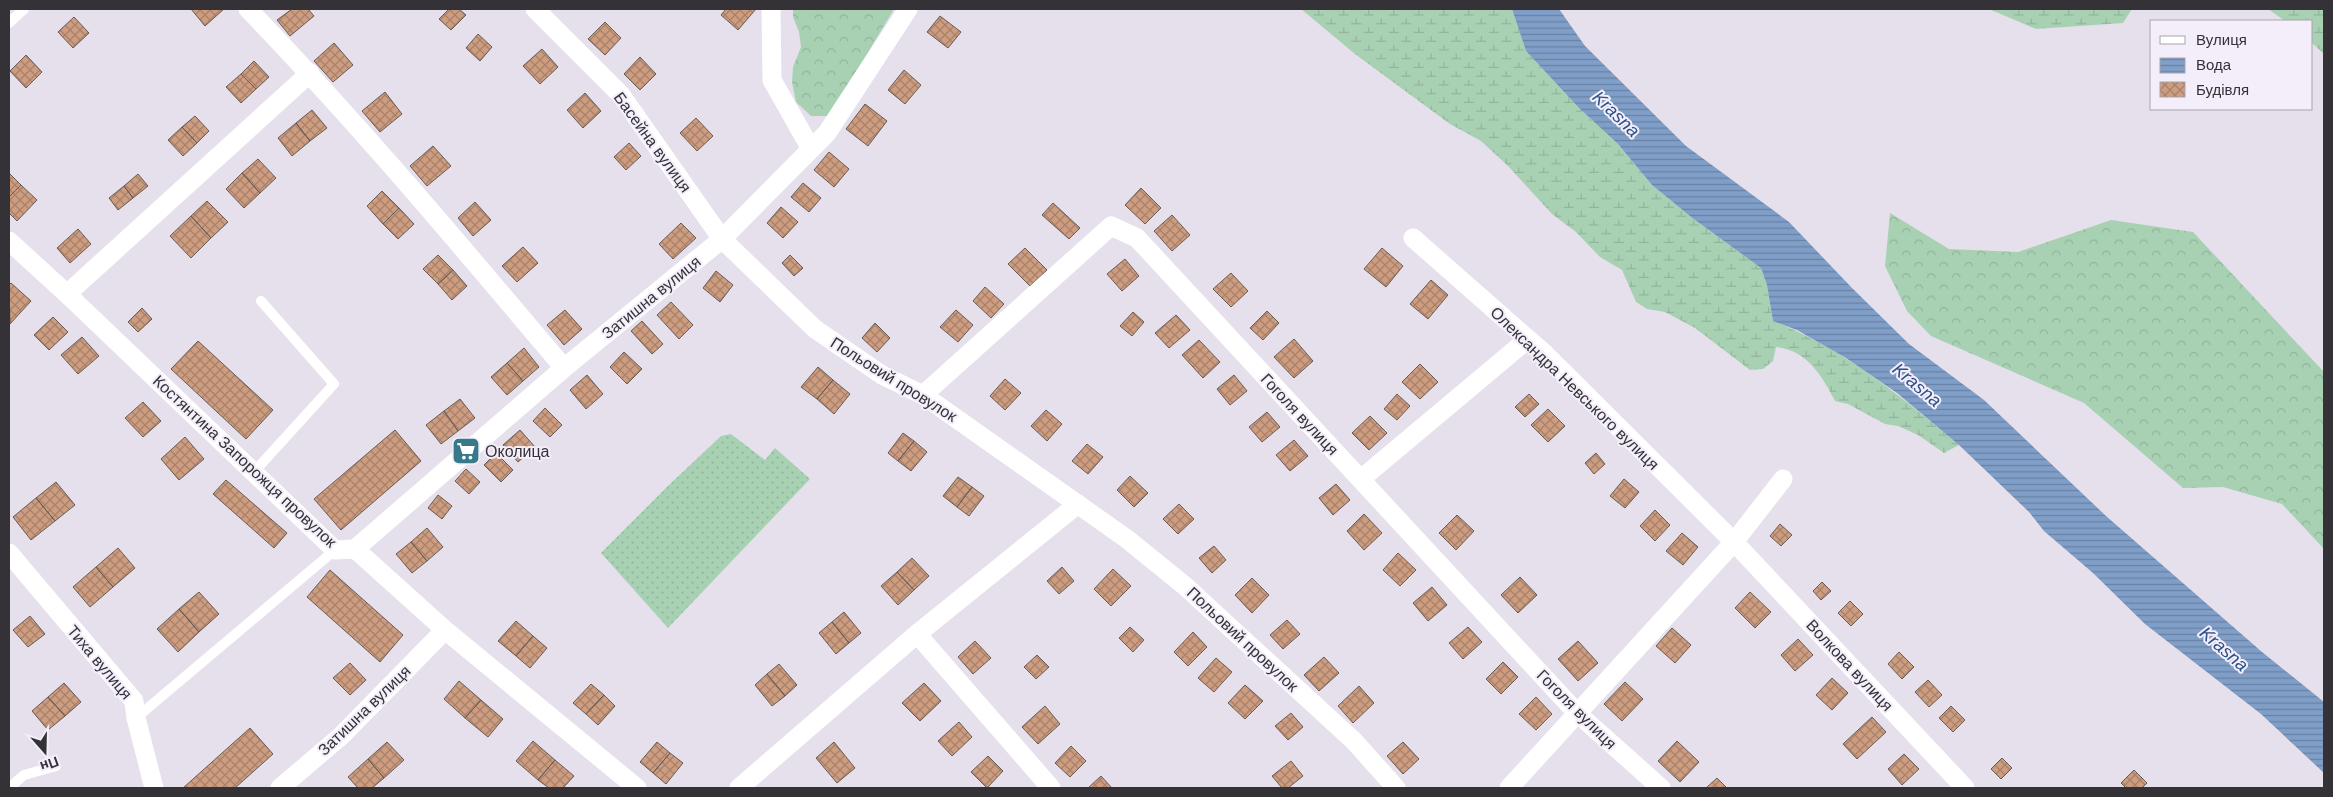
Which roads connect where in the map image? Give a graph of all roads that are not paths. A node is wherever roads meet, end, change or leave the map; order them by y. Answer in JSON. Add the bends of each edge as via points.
{"nodes":[{"id":1,"x":248,"y":9,"type":"edge"},
{"id":2,"x":534,"y":9,"type":"edge"},
{"id":3,"x":771,"y":9,"type":"edge"},
{"id":4,"x":908,"y":9,"type":"edge"},
{"id":5,"x":19,"y":10,"type":"edge"},
{"id":6,"x":9,"y":23,"type":"edge"},
{"id":7,"x":310,"y":73,"type":"junction"},
{"id":8,"x":811,"y":149,"type":"junction"},
{"id":9,"x":1413,"y":238,"type":"dead end"},
{"id":10,"x":722,"y":240,"type":"junction"},
{"id":11,"x":9,"y":241,"type":"edge"},
{"id":12,"x":67,"y":294,"type":"junction"},
{"id":13,"x":261,"y":301,"type":"dead end"},
{"id":14,"x":1528,"y":339,"type":"junction"},
{"id":15,"x":564,"y":368,"type":"junction"},
{"id":16,"x":923,"y":395,"type":"junction"},
{"id":17,"x":254,"y":472,"type":"junction"},
{"id":18,"x":1361,"y":479,"type":"junction"},
{"id":19,"x":1783,"y":479,"type":"dead end"},
{"id":20,"x":1078,"y":504,"type":"junction"},
{"id":21,"x":1734,"y":542,"type":"junction"},
{"id":22,"x":355,"y":549,"type":"junction"},
{"id":23,"x":335,"y":550,"type":"junction"},
{"id":24,"x":9,"y":553,"type":"edge"},
{"id":25,"x":445,"y":630,"type":"junction"},
{"id":26,"x":917,"y":634,"type":"junction"},
{"id":27,"x":1576,"y":713,"type":"junction"},
{"id":28,"x":136,"y":718,"type":"junction"},
{"id":29,"x":56,"y":766,"type":"dead end"},
{"id":30,"x":9,"y":788,"type":"edge"},
{"id":31,"x":154,"y":788,"type":"edge"},
{"id":32,"x":280,"y":788,"type":"edge"},
{"id":33,"x":637,"y":788,"type":"edge"},
{"id":34,"x":739,"y":788,"type":"edge"},
{"id":35,"x":1051,"y":788,"type":"edge"},
{"id":36,"x":1396,"y":788,"type":"edge"},
{"id":37,"x":1509,"y":788,"type":"edge"},
{"id":38,"x":1661,"y":788,"type":"edge"},
{"id":39,"x":1965,"y":788,"type":"edge"}],
"edges":[{"from":1,"to":7,"type":"street"},
{"from":2,"to":10,"type":"street","name":"Басейна вулиця","via":[[621,95]]},
{"from":3,"to":8,"type":"street","via":[[772,80]]},
{"from":4,"to":8,"type":"street","name":"Затишна вулиця","via":[[827,133]]},
{"from":5,"to":6,"type":"lane"},
{"from":7,"to":12,"type":"street"},
{"from":7,"to":15,"type":"street"},
{"from":8,"to":10,"type":"street","name":"Затишна вулиця"},
{"from":9,"to":14,"type":"street","name":"Олександра Невського вулиця"},
{"from":10,"to":15,"type":"street","name":"Затишна вулиця"},
{"from":10,"to":16,"type":"street","name":"Польовий провулок","via":[[815,329],[882,375]]},
{"from":11,"to":12,"type":"street","name":"Костянтина Запорожця провулок"},
{"from":12,"to":17,"type":"street","name":"Костянтина Запорожця провулок"},
{"from":13,"to":17,"type":"lane","via":[[334,384]]},
{"from":14,"to":18,"type":"street"},
{"from":14,"to":21,"type":"street","name":"Олександра Невського вулиця"},
{"from":15,"to":22,"type":"street","name":"Затишна вулиця"},
{"from":16,"to":18,"type":"street","name":"Гоголя вулиця","via":[[1111,226],[1137,238]]},
{"from":16,"to":20,"type":"street","name":"Польовий провулок"},
{"from":17,"to":23,"type":"street","name":"Костянтина Запорожця провулок"},
{"from":18,"to":27,"type":"street","name":"Гоголя вулиця"},
{"from":19,"to":21,"type":"street"},
{"from":20,"to":26,"type":"street"},
{"from":20,"to":36,"type":"street","name":"Польовий провулок","via":[[1185,586],[1354,741]]},
{"from":21,"to":27,"type":"street"},
{"from":21,"to":39,"type":"street","name":"Волкова вулиця"},
{"from":22,"to":23,"type":"street","name":"Костянтина Запорожця провулок"},
{"from":22,"to":25,"type":"street","name":"Костянтина Запорожця провулок"},
{"from":23,"to":28,"type":"lane"},
{"from":24,"to":28,"type":"street","name":"Тиха вулиця","via":[[134,701]]},
{"from":25,"to":32,"type":"street","name":"Затишна вулиця","via":[[341,736]]},
{"from":25,"to":33,"type":"street","name":"Костянтина Запорожця провулок"},
{"from":26,"to":34,"type":"street"},
{"from":26,"to":35,"type":"street"},
{"from":27,"to":37,"type":"street"},
{"from":27,"to":38,"type":"street","name":"Гоголя вулиця"},
{"from":28,"to":31,"type":"street","name":"Тиха вулиця"},
{"from":29,"to":30,"type":"lane","via":[[24,775]]}]}
